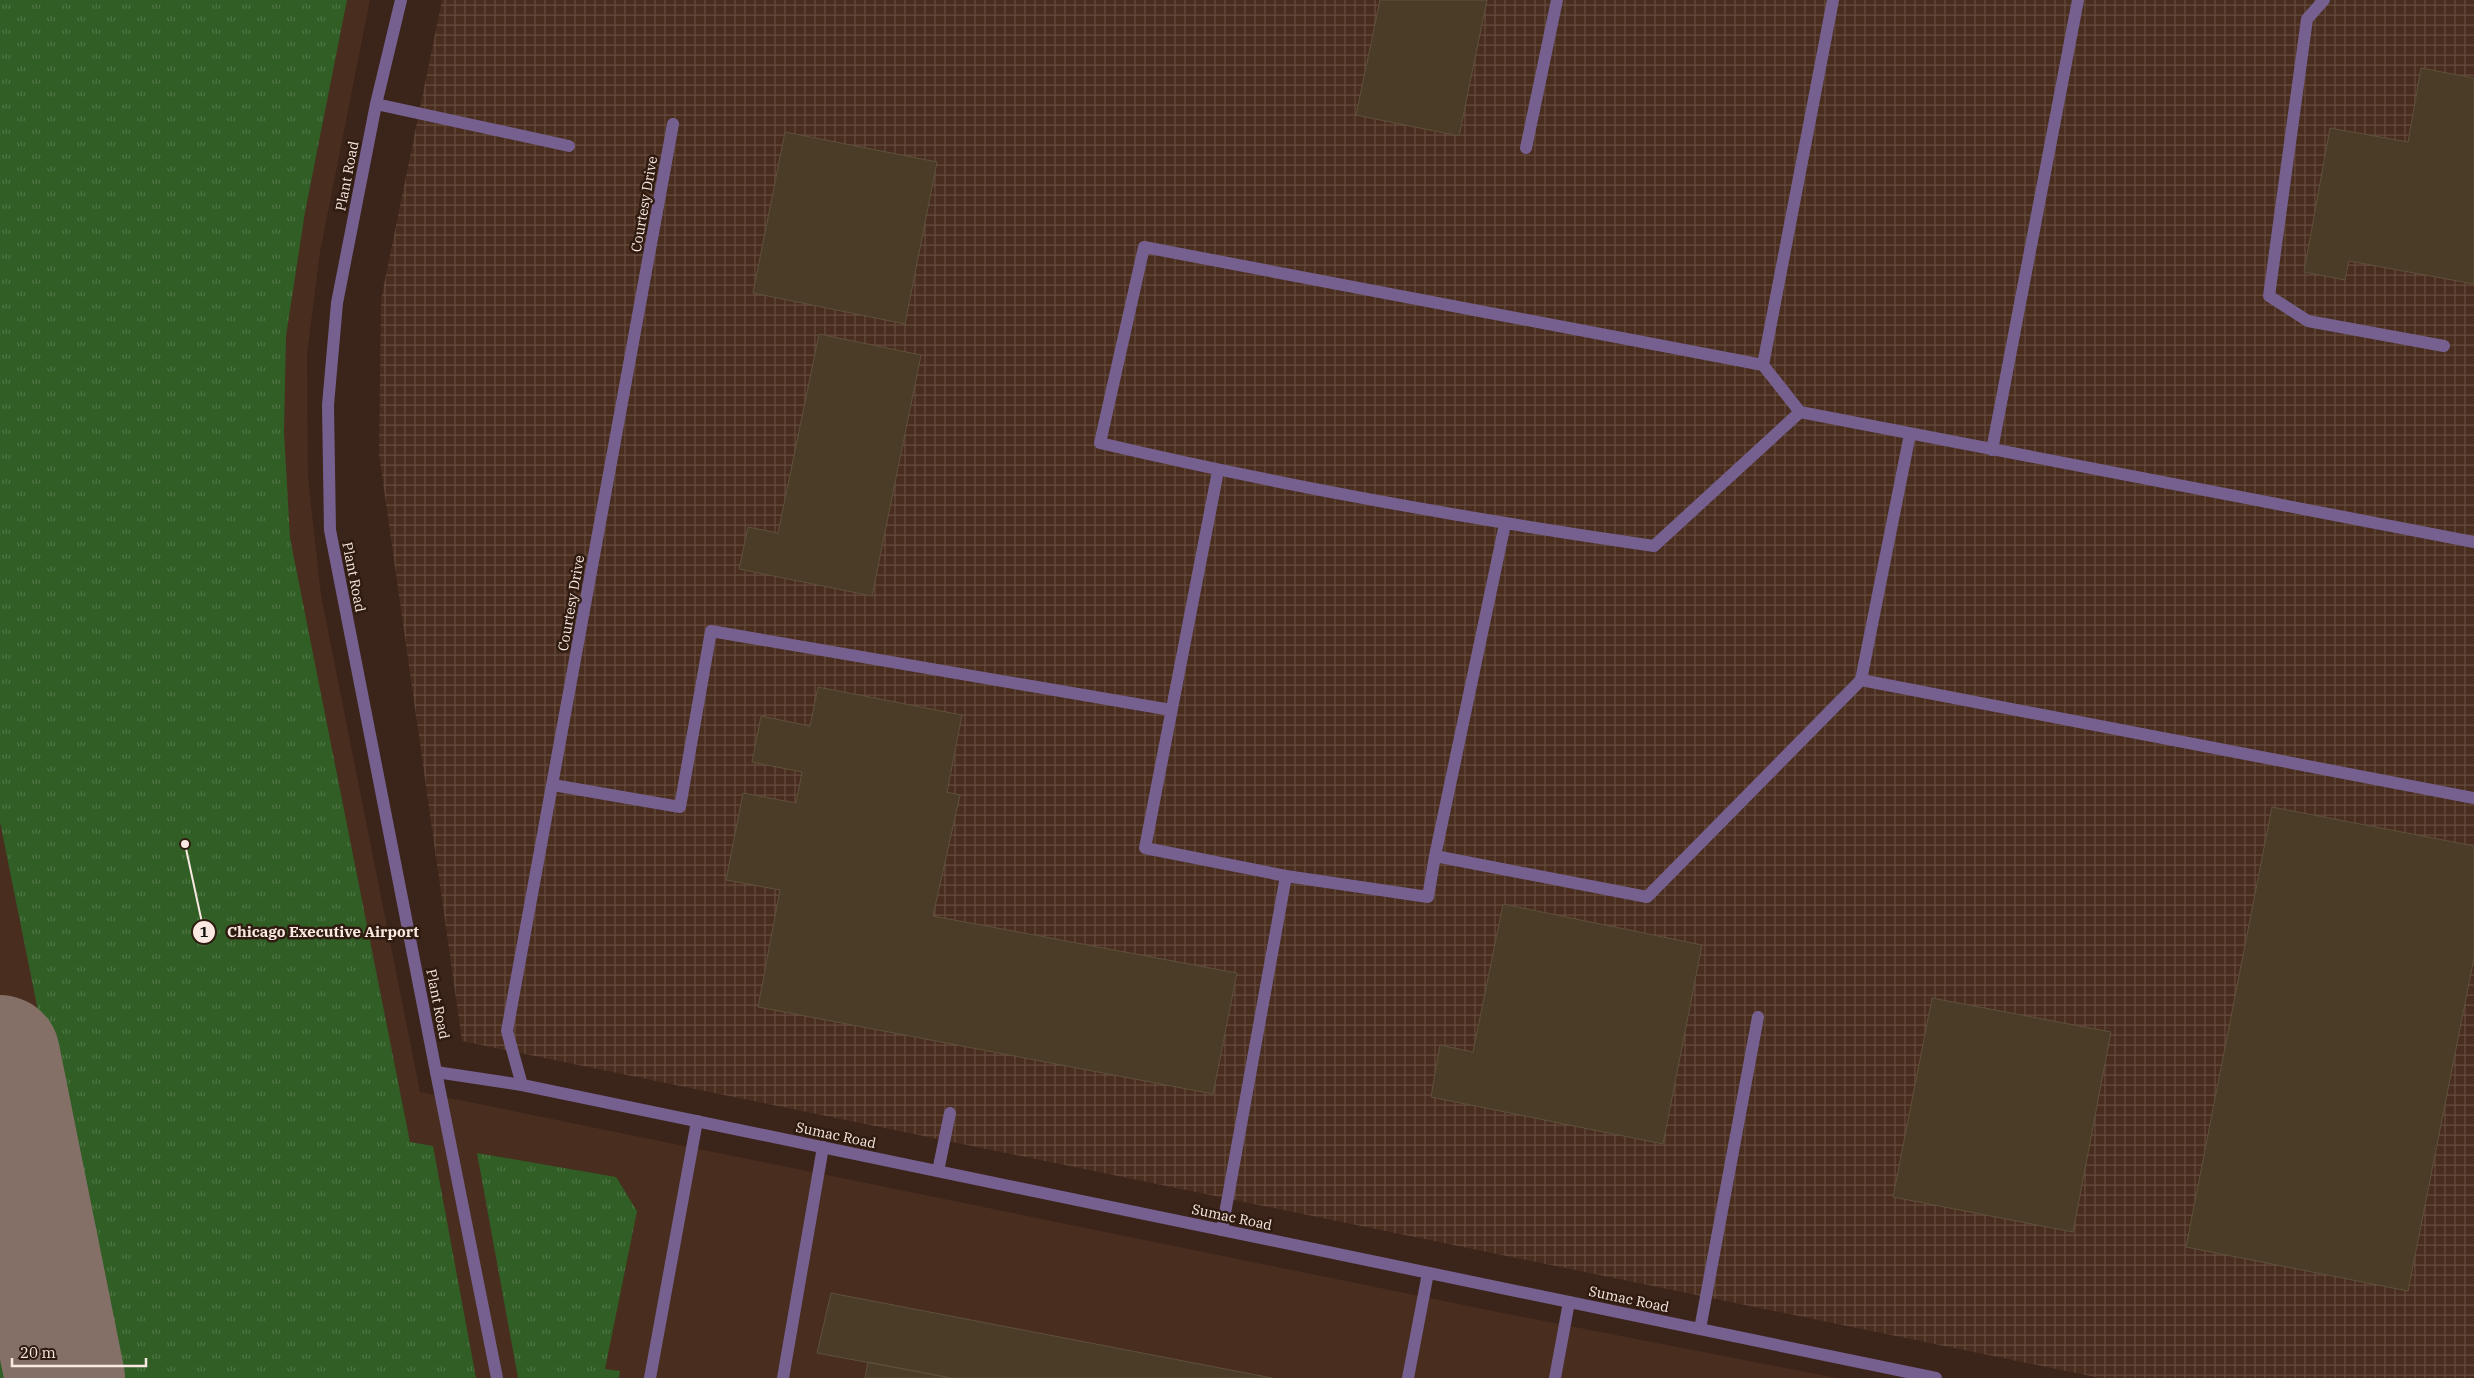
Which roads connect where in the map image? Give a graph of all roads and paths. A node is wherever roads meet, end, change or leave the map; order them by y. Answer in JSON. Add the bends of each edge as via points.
{"nodes":[{"id":1,"x":401,"y":0,"type":"edge"},
{"id":2,"x":1557,"y":0,"type":"edge"},
{"id":3,"x":1833,"y":0,"type":"edge"},
{"id":4,"x":2078,"y":0,"type":"edge"},
{"id":5,"x":2324,"y":0,"type":"edge"},
{"id":6,"x":376,"y":104,"type":"junction"},
{"id":7,"x":674,"y":124,"type":"dead end"},
{"id":8,"x":569,"y":146,"type":"dead end"},
{"id":9,"x":1526,"y":148,"type":"dead end"},
{"id":10,"x":2444,"y":346,"type":"dead end"},
{"id":11,"x":1762,"y":365,"type":"junction"},
{"id":12,"x":1800,"y":412,"type":"junction"},
{"id":13,"x":1910,"y":434,"type":"junction"},
{"id":14,"x":1992,"y":450,"type":"junction"},
{"id":15,"x":1218,"y":471,"type":"junction"},
{"id":16,"x":1505,"y":524,"type":"junction"},
{"id":17,"x":2474,"y":542,"type":"edge"},
{"id":18,"x":1861,"y":680,"type":"junction"},
{"id":19,"x":1171,"y":710,"type":"junction"},
{"id":20,"x":552,"y":784,"type":"junction"},
{"id":21,"x":2474,"y":798,"type":"edge"},
{"id":22,"x":1435,"y":856,"type":"junction"},
{"id":23,"x":1286,"y":876,"type":"junction"},
{"id":24,"x":1758,"y":1017,"type":"dead end"},
{"id":25,"x":436,"y":1072,"type":"junction"},
{"id":26,"x":522,"y":1085,"type":"junction"},
{"id":27,"x":950,"y":1113,"type":"dead end"},
{"id":28,"x":698,"y":1121,"type":"junction"},
{"id":29,"x":822,"y":1147,"type":"junction"},
{"id":30,"x":938,"y":1172,"type":"junction"},
{"id":31,"x":1222,"y":1230,"type":"junction"},
{"id":32,"x":1428,"y":1273,"type":"junction"},
{"id":33,"x":1569,"y":1302,"type":"junction"},
{"id":34,"x":1700,"y":1329,"type":"junction"},
{"id":35,"x":498,"y":1378,"type":"edge"},
{"id":36,"x":650,"y":1378,"type":"edge"},
{"id":37,"x":783,"y":1378,"type":"edge"},
{"id":38,"x":1408,"y":1378,"type":"edge"},
{"id":39,"x":1555,"y":1378,"type":"edge"},
{"id":40,"x":1936,"y":1378,"type":"edge"}],
"edges":[{"from":1,"to":6,"type":"street","name":"Plant Road"},
{"from":2,"to":9,"type":"street"},
{"from":3,"to":11,"type":"street"},
{"from":4,"to":14,"type":"street"},
{"from":5,"to":10,"type":"street","via":[[2307,19],[2269,296],[2308,321]]},
{"from":6,"to":8,"type":"street"},
{"from":6,"to":25,"type":"street","name":"Plant Road","via":[[337,303],[328,405],[330,530]]},
{"from":7,"to":20,"type":"street","name":"Courtesy Drive"},
{"from":11,"to":12,"type":"street"},
{"from":11,"to":15,"type":"street","via":[[1144,247],[1100,443]]},
{"from":12,"to":13,"type":"street"},
{"from":12,"to":16,"type":"street","via":[[1654,546]]},
{"from":13,"to":14,"type":"street"},
{"from":13,"to":18,"type":"street"},
{"from":14,"to":17,"type":"street"},
{"from":15,"to":16,"type":"street"},
{"from":15,"to":19,"type":"street"},
{"from":16,"to":22,"type":"street"},
{"from":18,"to":21,"type":"street"},
{"from":18,"to":22,"type":"street","via":[[1647,897]]},
{"from":19,"to":20,"type":"street","via":[[711,631],[680,807]]},
{"from":19,"to":23,"type":"street","via":[[1145,848]]},
{"from":20,"to":26,"type":"street","name":"Courtesy Drive","via":[[507,1031]]},
{"from":22,"to":23,"type":"street","via":[[1428,897]]},
{"from":23,"to":31,"type":"street"},
{"from":24,"to":34,"type":"street"},
{"from":25,"to":26,"type":"street"},
{"from":25,"to":35,"type":"street","name":"Plant Road"},
{"from":26,"to":28,"type":"street","name":"Sumac Road"},
{"from":27,"to":30,"type":"street"},
{"from":28,"to":29,"type":"street","name":"Sumac Road"},
{"from":28,"to":36,"type":"street"},
{"from":29,"to":30,"type":"street","name":"Sumac Road"},
{"from":29,"to":37,"type":"street"},
{"from":30,"to":31,"type":"street","name":"Sumac Road"},
{"from":31,"to":32,"type":"street","name":"Sumac Road"},
{"from":32,"to":33,"type":"street","name":"Sumac Road"},
{"from":32,"to":38,"type":"street"},
{"from":33,"to":34,"type":"street","name":"Sumac Road"},
{"from":33,"to":39,"type":"street"},
{"from":34,"to":40,"type":"street","name":"Sumac Road"}]}
